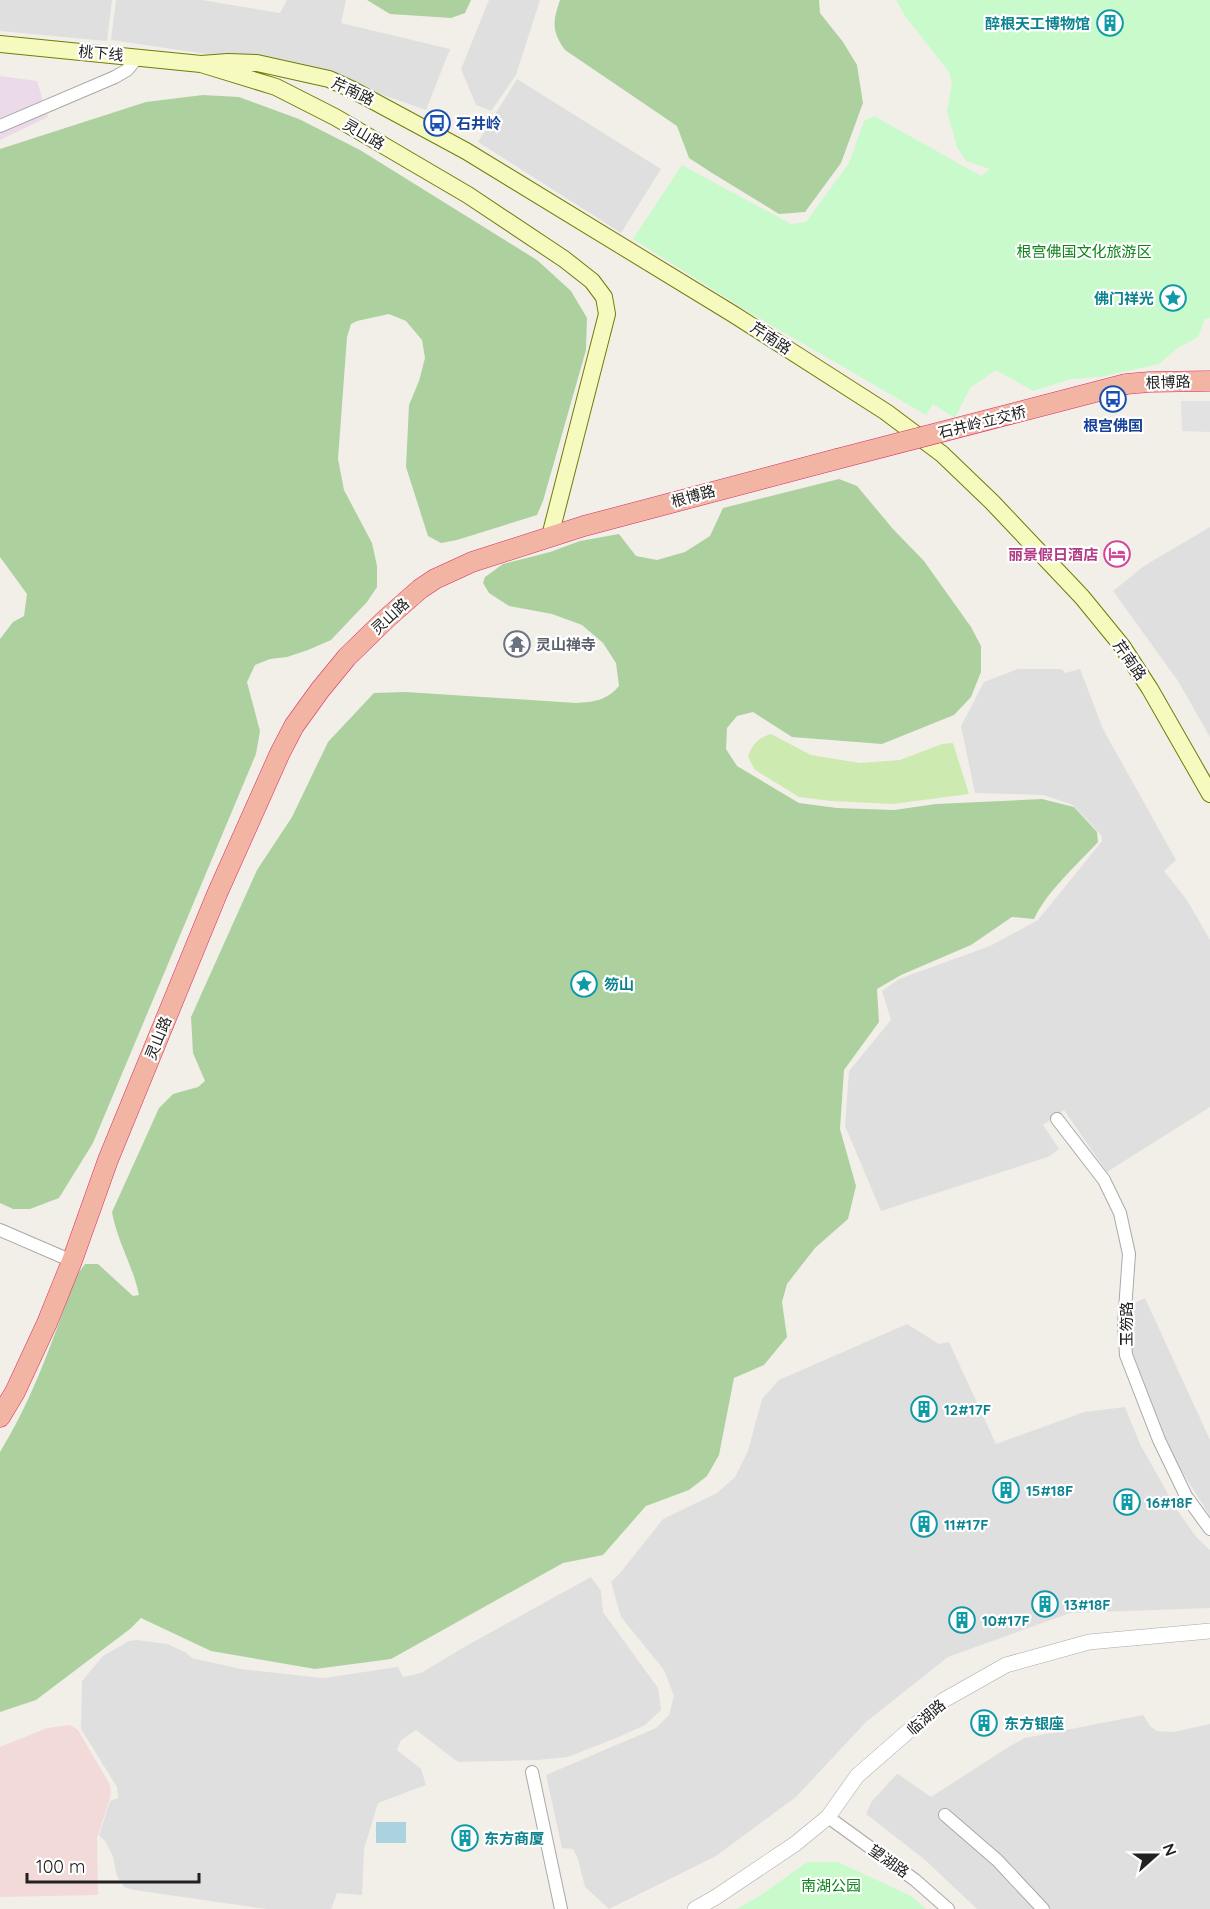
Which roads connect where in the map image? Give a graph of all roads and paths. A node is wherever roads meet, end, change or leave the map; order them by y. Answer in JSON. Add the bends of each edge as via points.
{"nodes":[{"id":1,"x":0,"y":44,"type":"edge"},
{"id":2,"x":138,"y":57,"type":"junction"},
{"id":3,"x":201,"y":64,"type":"junction"},
{"id":4,"x":0,"y":126,"type":"edge"},
{"id":5,"x":1210,"y":381,"type":"edge"},
{"id":6,"x":1126,"y":384,"type":"joint"},
{"id":7,"x":837,"y":459,"type":"joint"},
{"id":8,"x":550,"y":536,"type":"junction"},
{"id":9,"x":1210,"y":794,"type":"edge"},
{"id":10,"x":1057,"y":1119,"type":"dead end"},
{"id":11,"x":0,"y":1230,"type":"edge"},
{"id":12,"x":72,"y":1261,"type":"junction"},
{"id":13,"x":0,"y":1417,"type":"edge"},
{"id":14,"x":1210,"y":1529,"type":"edge"},
{"id":15,"x":1210,"y":1631,"type":"edge"},
{"id":16,"x":532,"y":1772,"type":"dead end"},
{"id":17,"x":945,"y":1815,"type":"dead end"},
{"id":18,"x":828,"y":1817,"type":"junction"},
{"id":19,"x":561,"y":1909,"type":"edge"},
{"id":20,"x":695,"y":1909,"type":"edge"},
{"id":21,"x":948,"y":1909,"type":"edge"},
{"id":22,"x":1043,"y":1909,"type":"edge"}],
"edges":[{"from":1,"to":2,"type":"main road","name":"桃下线"},
{"from":2,"to":3,"type":"main road","name":"桃下线"},
{"from":2,"to":4,"type":"street","via":[[115,76]]},
{"from":3,"to":8,"type":"main road","name":"灵山路","via":[[276,87],[335,117],[468,195],[564,259],[592,281],[604,297],[607,314],[603,334]]},
{"from":3,"to":9,"type":"main road","name":"芹南路","via":[[257,63],[328,79],[351,89],[466,151],[886,412],[942,454],[1082,597],[1122,646],[1150,689]]},
{"from":5,"to":6,"type":"highway","name":"根博路"},
{"from":6,"to":7,"type":"highway","name":"石井岭立交桥","bridge":true},
{"from":7,"to":8,"type":"highway","name":"根博路"},
{"from":8,"to":12,"type":"highway","name":"灵山路","via":[[472,562],[420,589],[347,657],[294,726],[213,906],[108,1160]]},
{"from":10,"to":14,"type":"street","name":"玉笏路","via":[[1104,1180],[1120,1213],[1129,1254],[1126,1355],[1163,1450],[1186,1496]]},
{"from":11,"to":12,"type":"street"},
{"from":12,"to":13,"type":"highway","name":"灵山路","via":[[47,1323]]},
{"from":15,"to":18,"type":"street","name":"临湖路","via":[[1089,1642],[1006,1665],[944,1700],[857,1776]]},
{"from":16,"to":19,"type":"street"},
{"from":17,"to":22,"type":"street"},
{"from":18,"to":20,"type":"street","name":"临湖路","via":[[795,1844]]},
{"from":18,"to":21,"type":"street","name":"望湖路"}]}
